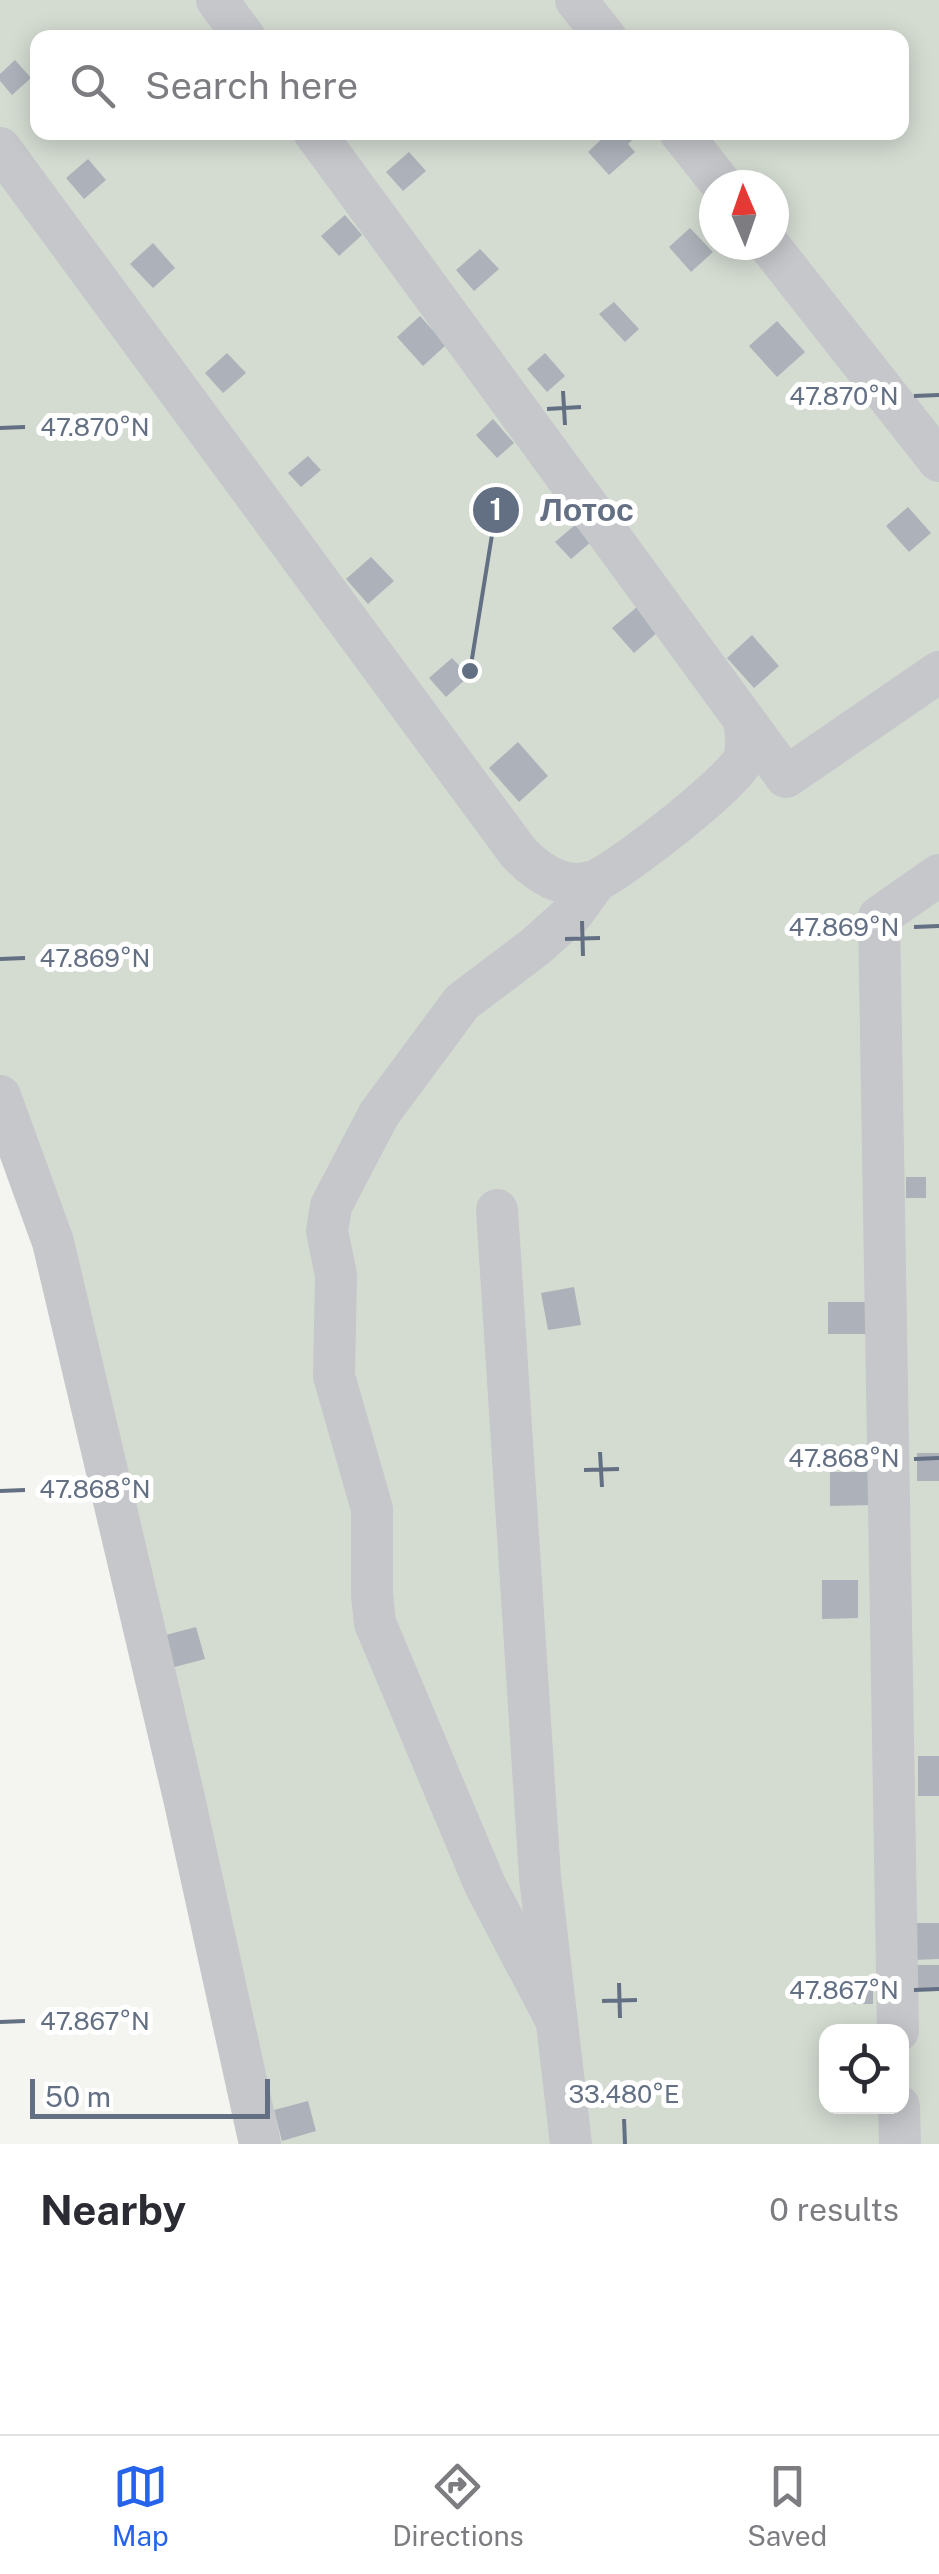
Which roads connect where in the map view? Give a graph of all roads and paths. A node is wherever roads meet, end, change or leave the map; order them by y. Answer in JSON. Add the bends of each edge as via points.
{"nodes":[{"id":1,"x":217,"y":0,"type":"edge"},
{"id":2,"x":576,"y":0,"type":"edge"},
{"id":3,"x":239,"y":30,"type":"edge"},
{"id":4,"x":600,"y":30,"type":"edge"},
{"id":5,"x":320,"y":140,"type":"edge"},
{"id":6,"x":686,"y":140,"type":"edge"},
{"id":7,"x":0,"y":148,"type":"edge"},
{"id":8,"x":710,"y":170,"type":"edge"},
{"id":9,"x":781,"y":260,"type":"edge"},
{"id":10,"x":939,"y":461,"type":"edge"},
{"id":11,"x":939,"y":672,"type":"edge"},
{"id":12,"x":744,"y":720,"type":"junction"},
{"id":13,"x":939,"y":875,"type":"edge"},
{"id":14,"x":596,"y":881,"type":"junction"},
{"id":15,"x":0,"y":1096,"type":"edge"},
{"id":16,"x":497,"y":1210,"type":"dead end"},
{"id":17,"x":556,"y":2020,"type":"junction"},
{"id":18,"x":898,"y":2024,"type":"edge"},
{"id":19,"x":899,"y":2114,"type":"edge"},
{"id":20,"x":260,"y":2144,"type":"edge"},
{"id":21,"x":571,"y":2144,"type":"edge"},
{"id":22,"x":900,"y":2144,"type":"edge"}],
"edges":[{"from":1,"to":3,"type":"street"},
{"from":2,"to":4,"type":"street"},
{"from":5,"to":12,"type":"street"},
{"from":6,"to":8,"type":"street"},
{"from":7,"to":14,"type":"street","via":[[518,852],[552,878]]},
{"from":9,"to":10,"type":"street"},
{"from":11,"to":12,"type":"street","via":[[786,777]]},
{"from":12,"to":14,"type":"street","via":[[747,740],[737,771]]},
{"from":13,"to":18,"type":"street","via":[[878,917]]},
{"from":14,"to":17,"type":"street","via":[[573,913],[462,1002],[379,1114],[331,1206],[328,1232],[336,1275],[334,1376],[372,1510],[376,1622],[486,1886]]},
{"from":15,"to":20,"type":"street","via":[[53,1242]]},
{"from":16,"to":17,"type":"street","via":[[540,1877]]},
{"from":17,"to":21,"type":"street"},
{"from":19,"to":22,"type":"street"}]}
